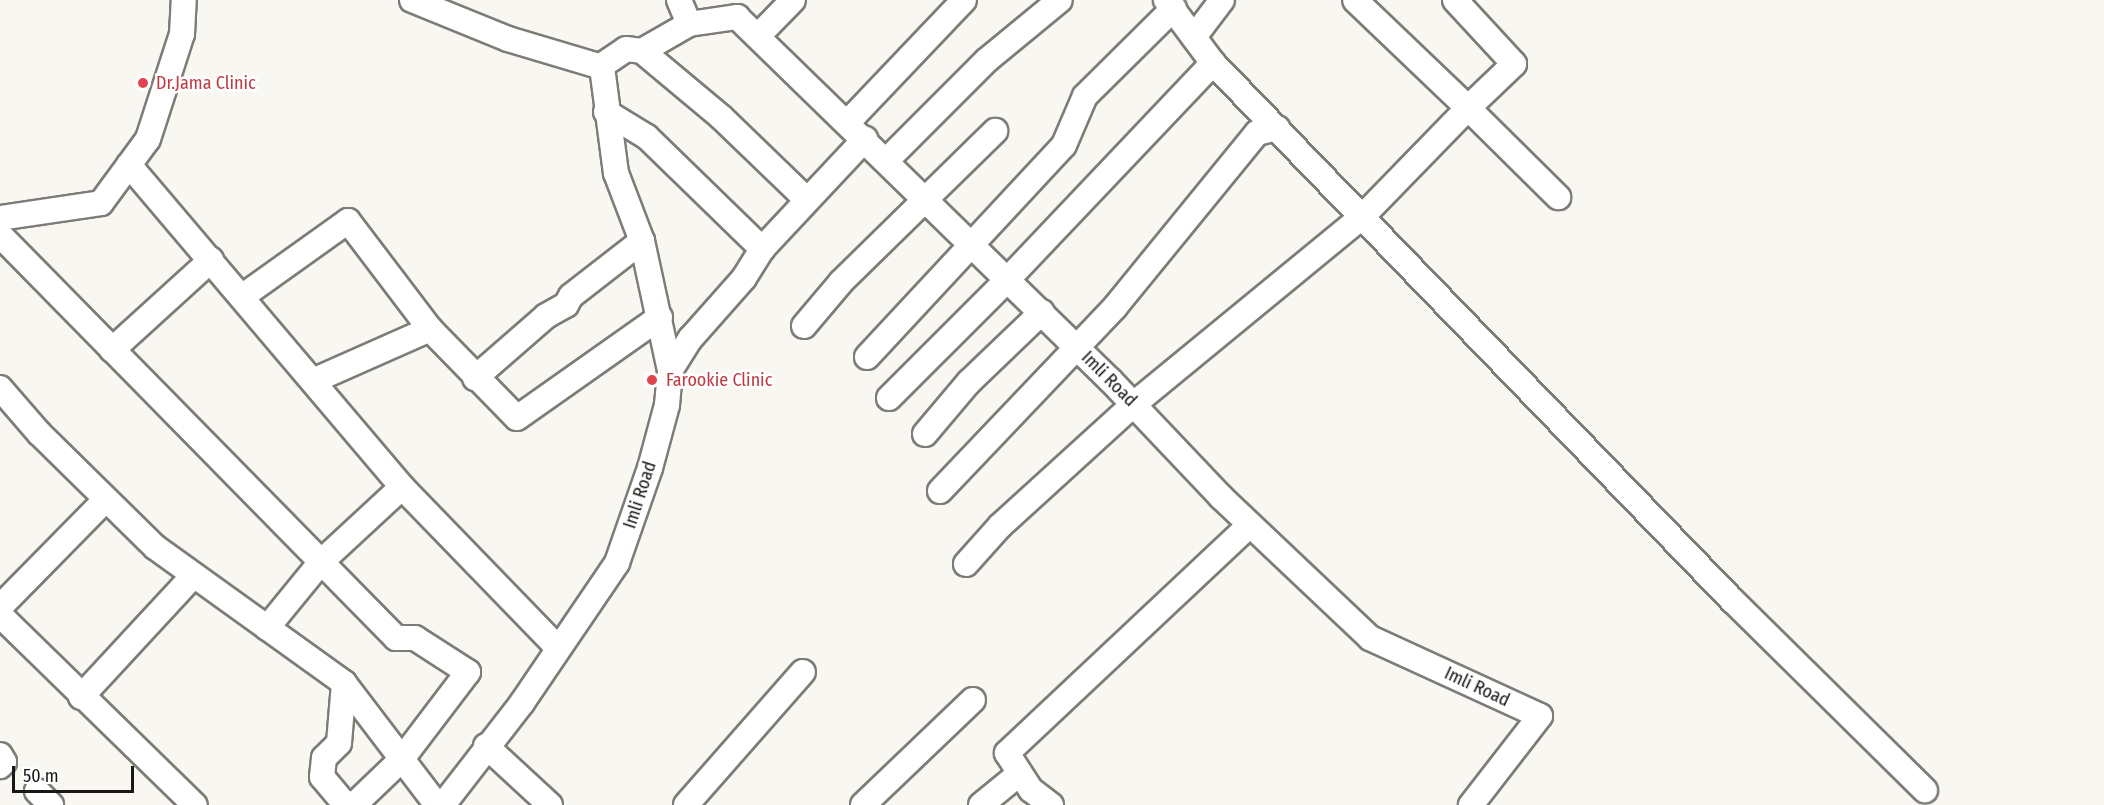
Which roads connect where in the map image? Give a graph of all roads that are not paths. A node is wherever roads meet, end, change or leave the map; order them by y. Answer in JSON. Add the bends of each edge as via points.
{"nodes":[{"id":1,"x":184,"y":0,"type":"edge"},
{"id":2,"x":412,"y":0,"type":"edge"},
{"id":3,"x":679,"y":0,"type":"edge"},
{"id":4,"x":793,"y":0,"type":"edge"},
{"id":5,"x":964,"y":0,"type":"edge"},
{"id":6,"x":1060,"y":0,"type":"edge"},
{"id":7,"x":1222,"y":0,"type":"edge"},
{"id":8,"x":1355,"y":0,"type":"edge"},
{"id":9,"x":1455,"y":0,"type":"edge"},
{"id":10,"x":1171,"y":6,"type":"edge"},
{"id":11,"x":689,"y":24,"type":"junction"},
{"id":12,"x":758,"y":36,"type":"junction"},
{"id":13,"x":1194,"y":37,"type":"junction"},
{"id":14,"x":642,"y":51,"type":"junction"},
{"id":15,"x":1213,"y":63,"type":"junction"},
{"id":16,"x":601,"y":66,"type":"junction"},
{"id":17,"x":1468,"y":108,"type":"junction"},
{"id":18,"x":606,"y":112,"type":"junction"},
{"id":19,"x":1276,"y":128,"type":"junction"},
{"id":20,"x":857,"y":130,"type":"junction"},
{"id":21,"x":995,"y":131,"type":"dead end"},
{"id":22,"x":887,"y":160,"type":"junction"},
{"id":23,"x":129,"y":165,"type":"junction"},
{"id":24,"x":1558,"y":197,"type":"dead end"},
{"id":25,"x":806,"y":199,"type":"junction"},
{"id":26,"x":926,"y":199,"type":"junction"},
{"id":27,"x":1363,"y":216,"type":"junction"},
{"id":28,"x":0,"y":218,"type":"edge"},
{"id":29,"x":0,"y":235,"type":"edge"},
{"id":30,"x":642,"y":242,"type":"junction"},
{"id":31,"x":973,"y":244,"type":"junction"},
{"id":32,"x":762,"y":249,"type":"junction"},
{"id":33,"x":212,"y":260,"type":"junction"},
{"id":34,"x":1008,"y":279,"type":"junction"},
{"id":35,"x":243,"y":296,"type":"junction"},
{"id":36,"x":1042,"y":312,"type":"junction"},
{"id":37,"x":660,"y":317,"type":"junction"},
{"id":38,"x":804,"y":326,"type":"dead end"},
{"id":39,"x":430,"y":329,"type":"junction"},
{"id":40,"x":1078,"y":348,"type":"junction"},
{"id":41,"x":112,"y":350,"type":"junction"},
{"id":42,"x":867,"y":357,"type":"dead end"},
{"id":43,"x":670,"y":371,"type":"junction"},
{"id":44,"x":475,"y":378,"type":"junction"},
{"id":45,"x":315,"y":380,"type":"junction"},
{"id":46,"x":0,"y":388,"type":"edge"},
{"id":47,"x":889,"y":398,"type":"dead end"},
{"id":48,"x":1134,"y":404,"type":"junction"},
{"id":49,"x":925,"y":434,"type":"dead end"},
{"id":50,"x":402,"y":487,"type":"junction"},
{"id":51,"x":940,"y":491,"type":"dead end"},
{"id":52,"x":106,"y":499,"type":"junction"},
{"id":53,"x":1250,"y":525,"type":"junction"},
{"id":54,"x":321,"y":562,"type":"junction"},
{"id":55,"x":966,"y":564,"type":"dead end"},
{"id":56,"x":194,"y":575,"type":"junction"},
{"id":57,"x":0,"y":607,"type":"edge"},
{"id":58,"x":0,"y":615,"type":"edge"},
{"id":59,"x":267,"y":628,"type":"junction"},
{"id":60,"x":558,"y":648,"type":"junction"},
{"id":61,"x":803,"y":672,"type":"dead end"},
{"id":62,"x":344,"y":683,"type":"junction"},
{"id":63,"x":81,"y":697,"type":"junction"},
{"id":64,"x":973,"y":700,"type":"dead end"},
{"id":65,"x":486,"y":746,"type":"junction"},
{"id":66,"x":0,"y":755,"type":"edge"},
{"id":67,"x":402,"y":759,"type":"junction"},
{"id":68,"x":0,"y":766,"type":"edge"},
{"id":69,"x":1019,"y":774,"type":"junction"},
{"id":70,"x":1925,"y":790,"type":"dead end"},
{"id":71,"x":195,"y":805,"type":"edge"},
{"id":72,"x":437,"y":805,"type":"edge"},
{"id":73,"x":443,"y":805,"type":"edge"},
{"id":74,"x":550,"y":805,"type":"edge"},
{"id":75,"x":686,"y":805,"type":"edge"},
{"id":76,"x":863,"y":805,"type":"edge"},
{"id":77,"x":981,"y":805,"type":"edge"},
{"id":78,"x":1051,"y":805,"type":"edge"},
{"id":79,"x":1471,"y":805,"type":"edge"}],
"edges":[{"from":1,"to":23,"type":"street","via":[[182,34],[148,139]]},
{"from":2,"to":16,"type":"street","via":[[508,39]]},
{"from":3,"to":11,"type":"street"},
{"from":4,"to":12,"type":"street"},
{"from":5,"to":20,"type":"street"},
{"from":6,"to":22,"type":"street","via":[[987,60]]},
{"from":7,"to":13,"type":"street"},
{"from":8,"to":17,"type":"street"},
{"from":9,"to":17,"type":"street","via":[[1514,64]]},
{"from":10,"to":13,"type":"street"},
{"from":10,"to":31,"type":"street","via":[[1084,96],[1064,145]]},
{"from":11,"to":12,"type":"street","name":"Imli Road","via":[[738,17]]},
{"from":11,"to":14,"type":"street","name":"Imli Road"},
{"from":12,"to":20,"type":"street","name":"Imli Road"},
{"from":13,"to":15,"type":"street"},
{"from":14,"to":16,"type":"street","name":"Imli Road","via":[[626,48]]},
{"from":14,"to":25,"type":"street","via":[[722,117]]},
{"from":15,"to":19,"type":"street"},
{"from":15,"to":34,"type":"street"},
{"from":16,"to":18,"type":"street","name":"Imli Road"},
{"from":17,"to":24,"type":"street"},
{"from":17,"to":27,"type":"street"},
{"from":18,"to":30,"type":"street","name":"Imli Road","via":[[616,173]]},
{"from":18,"to":32,"type":"street","via":[[647,137]]},
{"from":19,"to":27,"type":"street"},
{"from":19,"to":40,"type":"street","via":[[1257,133]]},
{"from":20,"to":22,"type":"street","name":"Imli Road"},
{"from":20,"to":25,"type":"street"},
{"from":21,"to":26,"type":"street"},
{"from":22,"to":26,"type":"street","name":"Imli Road"},
{"from":23,"to":28,"type":"street","via":[[101,203]]},
{"from":23,"to":33,"type":"street"},
{"from":25,"to":32,"type":"street","via":[[802,209]]},
{"from":26,"to":31,"type":"street","name":"Imli Road"},
{"from":26,"to":38,"type":"street","via":[[841,282]]},
{"from":27,"to":48,"type":"street"},
{"from":27,"to":70,"type":"street","via":[[1732,600]]},
{"from":29,"to":41,"type":"street"},
{"from":30,"to":37,"type":"street","name":"Imli Road"},
{"from":30,"to":44,"type":"street","via":[[572,296],[566,305],[546,316]]},
{"from":31,"to":34,"type":"street","name":"Imli Road"},
{"from":31,"to":42,"type":"street"},
{"from":32,"to":43,"type":"street","via":[[744,278],[691,338]]},
{"from":33,"to":35,"type":"street"},
{"from":33,"to":41,"type":"street"},
{"from":34,"to":36,"type":"street","name":"Imli Road"},
{"from":34,"to":47,"type":"street"},
{"from":35,"to":39,"type":"street","via":[[348,221]]},
{"from":35,"to":45,"type":"street"},
{"from":36,"to":40,"type":"street","name":"Imli Road"},
{"from":36,"to":49,"type":"street","via":[[969,382]]},
{"from":37,"to":43,"type":"street","name":"Imli Road"},
{"from":37,"to":44,"type":"street","via":[[517,418]]},
{"from":39,"to":44,"type":"street"},
{"from":39,"to":45,"type":"street"},
{"from":40,"to":48,"type":"street","name":"Imli Road"},
{"from":40,"to":51,"type":"street"},
{"from":41,"to":54,"type":"street"},
{"from":43,"to":60,"type":"street","name":"Imli Road","via":[[667,405],[650,468],[617,564]]},
{"from":45,"to":50,"type":"street"},
{"from":46,"to":52,"type":"street"},
{"from":48,"to":53,"type":"street","name":"Imli Road"},
{"from":48,"to":55,"type":"street","via":[[1000,526]]},
{"from":50,"to":54,"type":"street"},
{"from":50,"to":60,"type":"street"},
{"from":52,"to":56,"type":"street","via":[[155,547]]},
{"from":52,"to":57,"type":"street"},
{"from":53,"to":69,"type":"street","via":[[1017,741],[1007,753]]},
{"from":53,"to":79,"type":"street","name":"Imli Road","via":[[1370,638],[1540,716]]},
{"from":54,"to":59,"type":"street"},
{"from":54,"to":67,"type":"street","via":[[396,638],[415,638],[468,672]]},
{"from":56,"to":59,"type":"street"},
{"from":56,"to":63,"type":"street"},
{"from":58,"to":63,"type":"street"},
{"from":59,"to":62,"type":"street"},
{"from":60,"to":65,"type":"street","name":"Imli Road","via":[[522,703]]},
{"from":61,"to":75,"type":"street"},
{"from":62,"to":67,"type":"street"},
{"from":62,"to":67,"type":"street","via":[[339,743],[324,758],[322,777],[344,803],[355,804]]},
{"from":63,"to":71,"type":"street"},
{"from":64,"to":76,"type":"street"},
{"from":65,"to":73,"type":"street","name":"Imli Road"},
{"from":65,"to":74,"type":"street"},
{"from":66,"to":68,"type":"street","via":[[4,762]]},
{"from":67,"to":72,"type":"street"},
{"from":69,"to":77,"type":"street"},
{"from":69,"to":78,"type":"street"}]}
